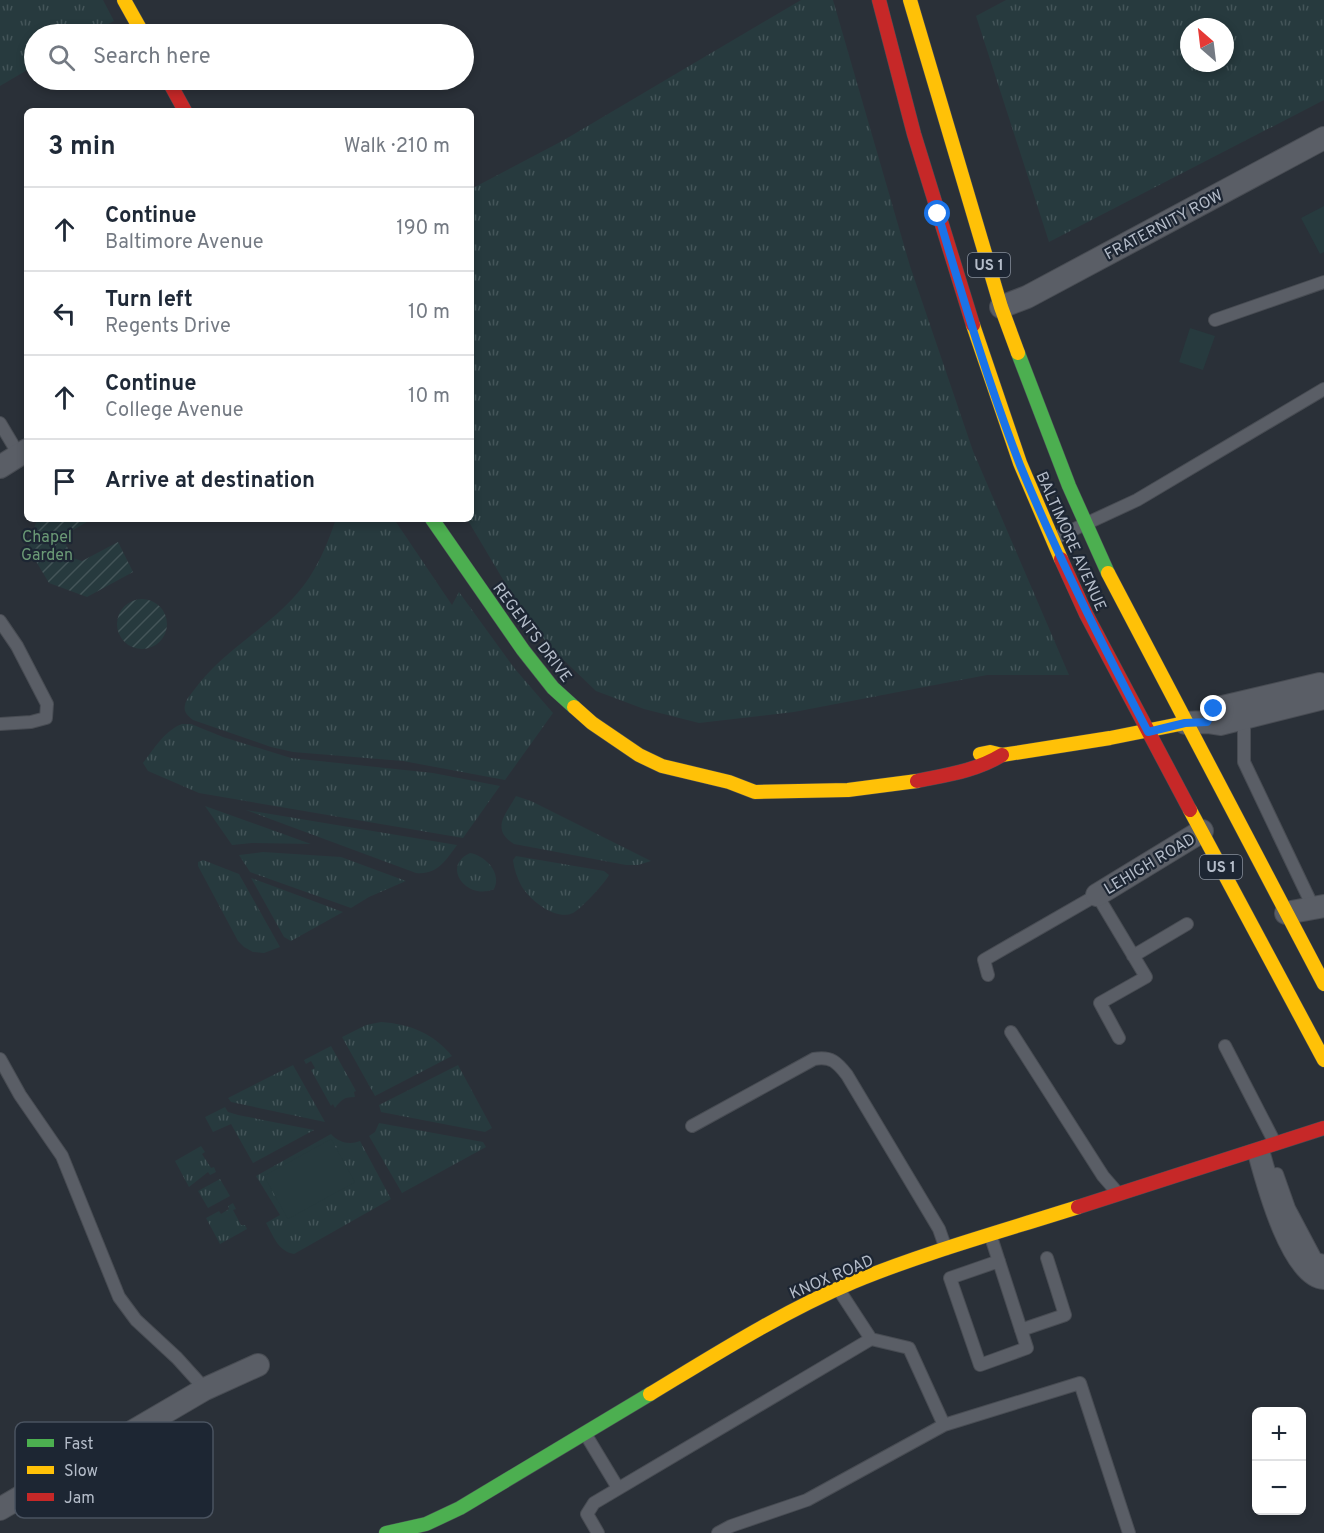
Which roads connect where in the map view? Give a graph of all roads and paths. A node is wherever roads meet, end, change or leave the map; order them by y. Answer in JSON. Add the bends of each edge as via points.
{"nodes":[{"id":1,"x":124,"y":0,"type":"edge"},
{"id":2,"x":879,"y":0,"type":"edge"},
{"id":3,"x":910,"y":0,"type":"edge"},
{"id":4,"x":137,"y":24,"type":"edge"},
{"id":5,"x":173,"y":90,"type":"edge"},
{"id":6,"x":183,"y":108,"type":"edge"},
{"id":7,"x":1324,"y":138,"type":"edge"},
{"id":8,"x":1324,"y":282,"type":"edge"},
{"id":9,"x":1001,"y":307,"type":"junction"},
{"id":10,"x":1215,"y":320,"type":"dead end"},
{"id":11,"x":1324,"y":389,"type":"edge"},
{"id":12,"x":0,"y":423,"type":"edge"},
{"id":13,"x":15,"y":457,"type":"edge"},
{"id":14,"x":434,"y":522,"type":"edge"},
{"id":15,"x":1086,"y":524,"type":"junction"},
{"id":16,"x":1052,"y":540,"type":"junction"},
{"id":17,"x":0,"y":621,"type":"edge"},
{"id":18,"x":1324,"y":686,"type":"edge"},
{"id":19,"x":1324,"y":698,"type":"edge"},
{"id":20,"x":1244,"y":718,"type":"junction"},
{"id":21,"x":1196,"y":722,"type":"junction"},
{"id":22,"x":0,"y":724,"type":"edge"},
{"id":23,"x":1148,"y":732,"type":"junction"},
{"id":24,"x":1002,"y":755,"type":"junction"},
{"id":25,"x":967,"y":756,"type":"dead end"},
{"id":26,"x":807,"y":777,"type":"dead end"},
{"id":27,"x":729,"y":782,"type":"junction"},
{"id":28,"x":1202,"y":831,"type":"junction"},
{"id":29,"x":1097,"y":895,"type":"junction"},
{"id":30,"x":1319,"y":908,"type":"edge"},
{"id":31,"x":1286,"y":913,"type":"junction"},
{"id":32,"x":1187,"y":924,"type":"dead end"},
{"id":33,"x":1133,"y":956,"type":"junction"},
{"id":34,"x":988,"y":975,"type":"dead end"},
{"id":35,"x":1324,"y":984,"type":"edge"},
{"id":36,"x":1011,"y":1032,"type":"dead end"},
{"id":37,"x":1119,"y":1038,"type":"dead end"},
{"id":38,"x":1225,"y":1046,"type":"dead end"},
{"id":39,"x":0,"y":1059,"type":"edge"},
{"id":40,"x":1324,"y":1060,"type":"edge"},
{"id":41,"x":692,"y":1126,"type":"dead end"},
{"id":42,"x":1324,"y":1128,"type":"edge"},
{"id":43,"x":1265,"y":1148,"type":"junction"},
{"id":44,"x":1119,"y":1194,"type":"junction"},
{"id":45,"x":991,"y":1236,"type":"junction"},
{"id":46,"x":946,"y":1250,"type":"junction"},
{"id":47,"x":1047,"y":1258,"type":"dead end"},
{"id":48,"x":999,"y":1261,"type":"junction"},
{"id":49,"x":1324,"y":1261,"type":"edge"},
{"id":50,"x":1324,"y":1271,"type":"edge"},
{"id":51,"x":1324,"y":1284,"type":"edge"},
{"id":52,"x":838,"y":1289,"type":"junction"},
{"id":53,"x":1021,"y":1330,"type":"junction"},
{"id":54,"x":871,"y":1339,"type":"junction"},
{"id":55,"x":258,"y":1365,"type":"dead end"},
{"id":56,"x":205,"y":1389,"type":"junction"},
{"id":57,"x":149,"y":1422,"type":"edge"},
{"id":58,"x":944,"y":1425,"type":"junction"},
{"id":59,"x":585,"y":1434,"type":"junction"},
{"id":60,"x":618,"y":1488,"type":"junction"},
{"id":61,"x":15,"y":1500,"type":"edge"},
{"id":62,"x":0,"y":1509,"type":"edge"},
{"id":63,"x":386,"y":1533,"type":"edge"},
{"id":64,"x":598,"y":1533,"type":"edge"},
{"id":65,"x":718,"y":1533,"type":"edge"},
{"id":66,"x":1129,"y":1533,"type":"edge"}],
"edges":[{"from":1,"to":4,"type":"main road"},
{"from":2,"to":16,"type":"main road","name":"BALTIMORE AVENUE","number":"US 1","via":[[914,134],[976,336],[1016,452]]},
{"from":3,"to":9,"type":"main road","name":"BALTIMORE AVENUE","number":"US 1"},
{"from":5,"to":6,"type":"main road"},
{"from":7,"to":9,"type":"street","name":"FRATERNITY ROW","via":[[1027,297]]},
{"from":8,"to":10,"type":"lane"},
{"from":9,"to":15,"type":"main road","name":"BALTIMORE AVENUE","number":"US 1"},
{"from":11,"to":15,"type":"lane","via":[[1137,500]]},
{"from":12,"to":13,"type":"lane"},
{"from":14,"to":27,"type":"main road","name":"REGENTS DRIVE","via":[[523,650],[571,706],[639,755],[662,766]]},
{"from":15,"to":16,"type":"lane"},
{"from":15,"to":21,"type":"main road","name":"BALTIMORE AVENUE","number":"US 1","via":[[1103,563]]},
{"from":16,"to":23,"type":"main road","name":"BALTIMORE AVENUE","number":"US 1"},
{"from":17,"to":22,"type":"lane","via":[[47,704],[46,718]]},
{"from":18,"to":21,"type":"street","via":[[1298,688],[1214,709]]},
{"from":19,"to":20,"type":"street"},
{"from":20,"to":21,"type":"street","via":[[1220,724]]},
{"from":20,"to":30,"type":"lane","via":[[1244,762]]},
{"from":21,"to":23,"type":"main road","name":"REGENTS DRIVE"},
{"from":21,"to":31,"type":"main road","name":"BALTIMORE AVENUE","number":"US 1"},
{"from":23,"to":24,"type":"main road","name":"REGENTS DRIVE"},
{"from":23,"to":28,"type":"main road","name":"BALTIMORE AVENUE","number":"US 1"},
{"from":24,"to":25,"type":"main road","name":"REGENTS DRIVE","via":[[990,752]]},
{"from":24,"to":27,"type":"main road","name":"REGENTS DRIVE","via":[[956,773],[848,790],[755,792]]},
{"from":26,"to":27,"type":"main road","name":"REGENTS DRIVE"},
{"from":28,"to":29,"type":"street","name":"LEHIGH ROAD"},
{"from":28,"to":40,"type":"main road","name":"BALTIMORE AVENUE","number":"US 1"},
{"from":29,"to":33,"type":"lane"},
{"from":29,"to":34,"type":"lane","via":[[984,960]]},
{"from":30,"to":31,"type":"street"},
{"from":31,"to":35,"type":"main road","name":"BALTIMORE AVENUE","number":"US 1"},
{"from":32,"to":33,"type":"lane"},
{"from":33,"to":37,"type":"lane","via":[[1146,977],[1100,1003]]},
{"from":36,"to":44,"type":"lane","via":[[1103,1176]]},
{"from":38,"to":43,"type":"lane"},
{"from":39,"to":56,"type":"lane","via":[[62,1156],[112,1284],[127,1310]]},
{"from":41,"to":46,"type":"lane","via":[[814,1059],[829,1058],[847,1075],[902,1165],[939,1229]]},
{"from":42,"to":43,"type":"main road","name":"KNOX ROAD"},
{"from":43,"to":44,"type":"main road","name":"KNOX ROAD"},
{"from":43,"to":49,"type":"lane","via":[[1289,1208],[1316,1259]]},
{"from":43,"to":50,"type":"lane","via":[[1279,1208],[1309,1265]]},
{"from":43,"to":51,"type":"lane","via":[[1271,1214],[1299,1270],[1307,1278]]},
{"from":44,"to":45,"type":"main road","name":"KNOX ROAD"},
{"from":45,"to":46,"type":"main road","name":"KNOX ROAD"},
{"from":45,"to":48,"type":"lane"},
{"from":46,"to":52,"type":"main road","name":"KNOX ROAD"},
{"from":47,"to":53,"type":"lane","via":[[1065,1315]]},
{"from":48,"to":53,"type":"lane"},
{"from":48,"to":53,"type":"lane","via":[[950,1278],[980,1365],[1027,1348]]},
{"from":52,"to":54,"type":"lane"},
{"from":52,"to":59,"type":"main road","name":"KNOX ROAD","via":[[752,1333]]},
{"from":54,"to":58,"type":"lane","via":[[909,1348]]},
{"from":54,"to":60,"type":"lane"},
{"from":55,"to":56,"type":"street"},
{"from":56,"to":57,"type":"street"},
{"from":58,"to":65,"type":"lane","via":[[807,1500]]},
{"from":58,"to":66,"type":"lane","via":[[1080,1383]]},
{"from":59,"to":60,"type":"lane"},
{"from":59,"to":63,"type":"main road","name":"KNOX ROAD","via":[[460,1508],[426,1524]]},
{"from":60,"to":64,"type":"lane","via":[[594,1503],[587,1514]]},
{"from":61,"to":62,"type":"street"}]}
